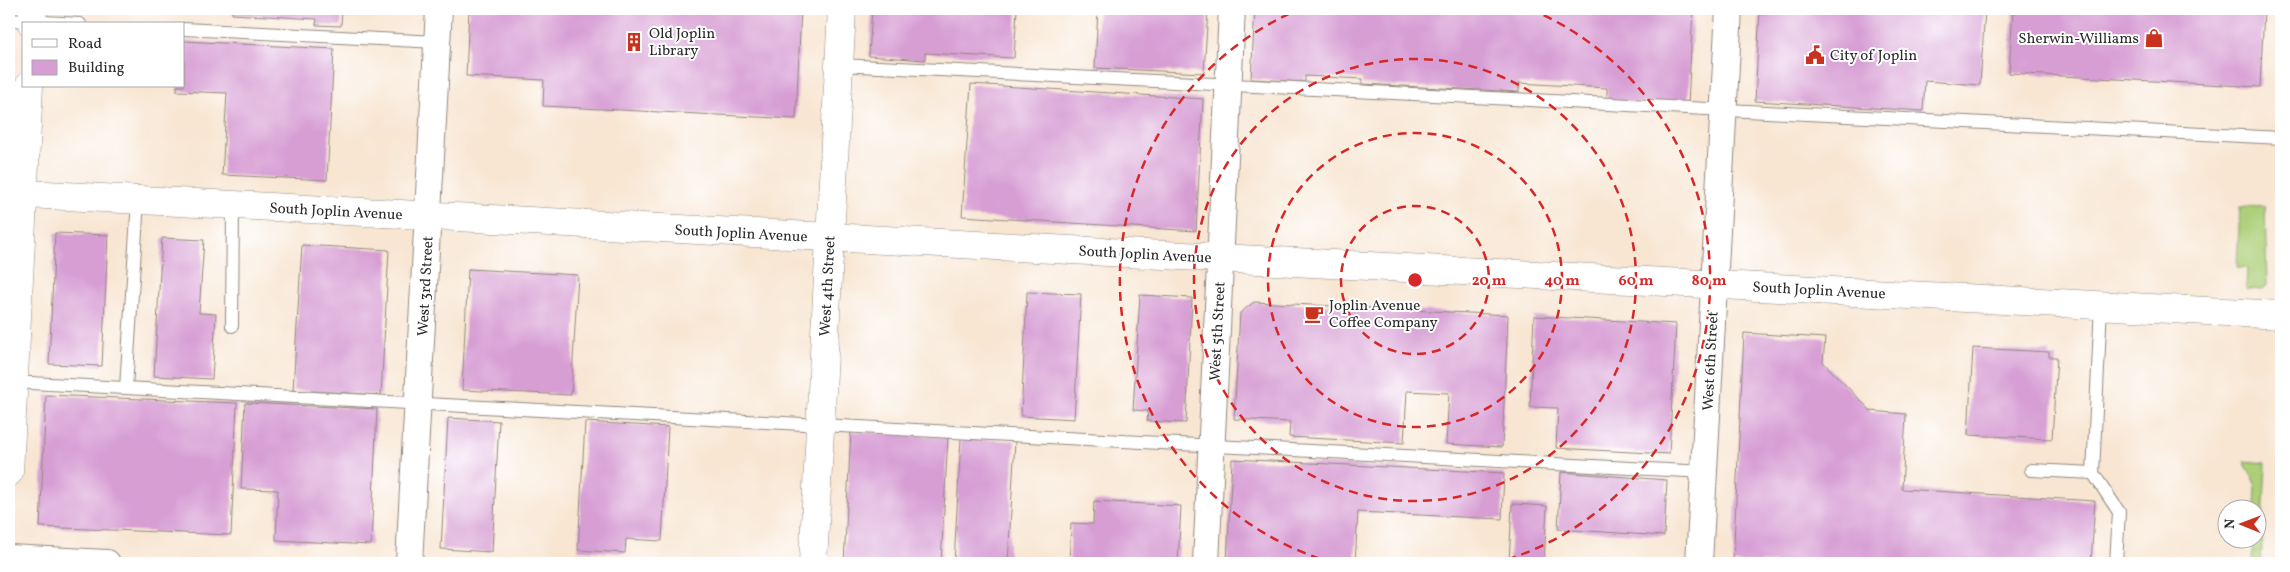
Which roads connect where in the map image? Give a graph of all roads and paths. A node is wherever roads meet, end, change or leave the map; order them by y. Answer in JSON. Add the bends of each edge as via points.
{"nodes":[{"id":1,"x":439,"y":9,"type":"edge"},
{"id":2,"x":842,"y":9,"type":"edge"},
{"id":3,"x":1232,"y":9,"type":"edge"},
{"id":4,"x":1729,"y":9,"type":"edge"},
{"id":5,"x":26,"y":18,"type":"edge"},
{"id":6,"x":62,"y":22,"type":"edge"},
{"id":7,"x":185,"y":29,"type":"edge"},
{"id":8,"x":437,"y":42,"type":"junction"},
{"id":9,"x":839,"y":65,"type":"junction"},
{"id":10,"x":1229,"y":85,"type":"junction"},
{"id":11,"x":29,"y":88,"type":"edge"},
{"id":12,"x":1724,"y":110,"type":"junction"},
{"id":13,"x":2281,"y":138,"type":"edge"},
{"id":14,"x":16,"y":193,"type":"edge"},
{"id":15,"x":138,"y":200,"type":"junction"},
{"id":16,"x":233,"y":205,"type":"junction"},
{"id":17,"x":429,"y":216,"type":"junction"},
{"id":18,"x":830,"y":238,"type":"junction"},
{"id":19,"x":1220,"y":258,"type":"junction"},
{"id":20,"x":1714,"y":285,"type":"junction"},
{"id":21,"x":2101,"y":305,"type":"junction"},
{"id":22,"x":2281,"y":315,"type":"edge"},
{"id":23,"x":232,"y":326,"type":"dead end"},
{"id":24,"x":11,"y":382,"type":"edge"},
{"id":25,"x":126,"y":388,"type":"junction"},
{"id":26,"x":418,"y":403,"type":"junction"},
{"id":27,"x":820,"y":424,"type":"junction"},
{"id":28,"x":1212,"y":446,"type":"junction"},
{"id":29,"x":2031,"y":470,"type":"dead end"},
{"id":30,"x":9,"y":472,"type":"edge"},
{"id":31,"x":1705,"y":472,"type":"junction"},
{"id":32,"x":2093,"y":473,"type":"junction"},
{"id":33,"x":9,"y":558,"type":"edge"},
{"id":34,"x":107,"y":563,"type":"edge"},
{"id":35,"x":409,"y":563,"type":"edge"},
{"id":36,"x":813,"y":563,"type":"edge"},
{"id":37,"x":1206,"y":563,"type":"edge"},
{"id":38,"x":1699,"y":563,"type":"edge"},
{"id":39,"x":2116,"y":563,"type":"edge"}],
"edges":[{"from":1,"to":8,"type":"street","name":"West 3rd Street"},
{"from":2,"to":9,"type":"street","name":"West 4th Street"},
{"from":3,"to":10,"type":"street","name":"West 5th Street"},
{"from":4,"to":12,"type":"street","name":"West 6th Street"},
{"from":5,"to":6,"type":"lane"},
{"from":7,"to":8,"type":"lane"},
{"from":8,"to":17,"type":"street","name":"West 3rd Street"},
{"from":9,"to":10,"type":"lane"},
{"from":9,"to":18,"type":"street","name":"West 4th Street"},
{"from":10,"to":12,"type":"lane"},
{"from":10,"to":19,"type":"street","name":"West 5th Street"},
{"from":11,"to":14,"type":"street"},
{"from":12,"to":13,"type":"lane"},
{"from":12,"to":20,"type":"street","name":"West 6th Street"},
{"from":14,"to":15,"type":"street","name":"South Joplin Avenue"},
{"from":14,"to":24,"type":"street"},
{"from":15,"to":16,"type":"street","name":"South Joplin Avenue"},
{"from":15,"to":25,"type":"lane"},
{"from":16,"to":17,"type":"street","name":"South Joplin Avenue"},
{"from":16,"to":23,"type":"lane"},
{"from":17,"to":18,"type":"street","name":"South Joplin Avenue"},
{"from":17,"to":26,"type":"street","name":"West 3rd Street"},
{"from":18,"to":19,"type":"street","name":"South Joplin Avenue"},
{"from":18,"to":27,"type":"street","name":"West 4th Street"},
{"from":19,"to":20,"type":"street","name":"South Joplin Avenue"},
{"from":19,"to":28,"type":"street","name":"West 5th Street"},
{"from":20,"to":21,"type":"street","name":"South Joplin Avenue"},
{"from":20,"to":31,"type":"street","name":"West 6th Street"},
{"from":21,"to":22,"type":"street","name":"South Joplin Avenue"},
{"from":21,"to":32,"type":"lane"},
{"from":24,"to":25,"type":"lane"},
{"from":24,"to":30,"type":"street"},
{"from":25,"to":26,"type":"lane"},
{"from":26,"to":27,"type":"lane"},
{"from":26,"to":35,"type":"street","name":"West 3rd Street"},
{"from":27,"to":28,"type":"lane"},
{"from":27,"to":36,"type":"street","name":"West 4th Street"},
{"from":28,"to":31,"type":"lane"},
{"from":28,"to":37,"type":"street","name":"West 5th Street"},
{"from":29,"to":32,"type":"lane"},
{"from":31,"to":38,"type":"street","name":"West 6th Street"},
{"from":32,"to":39,"type":"lane","via":[[2119,512]]},
{"from":33,"to":34,"type":"street"}]}
